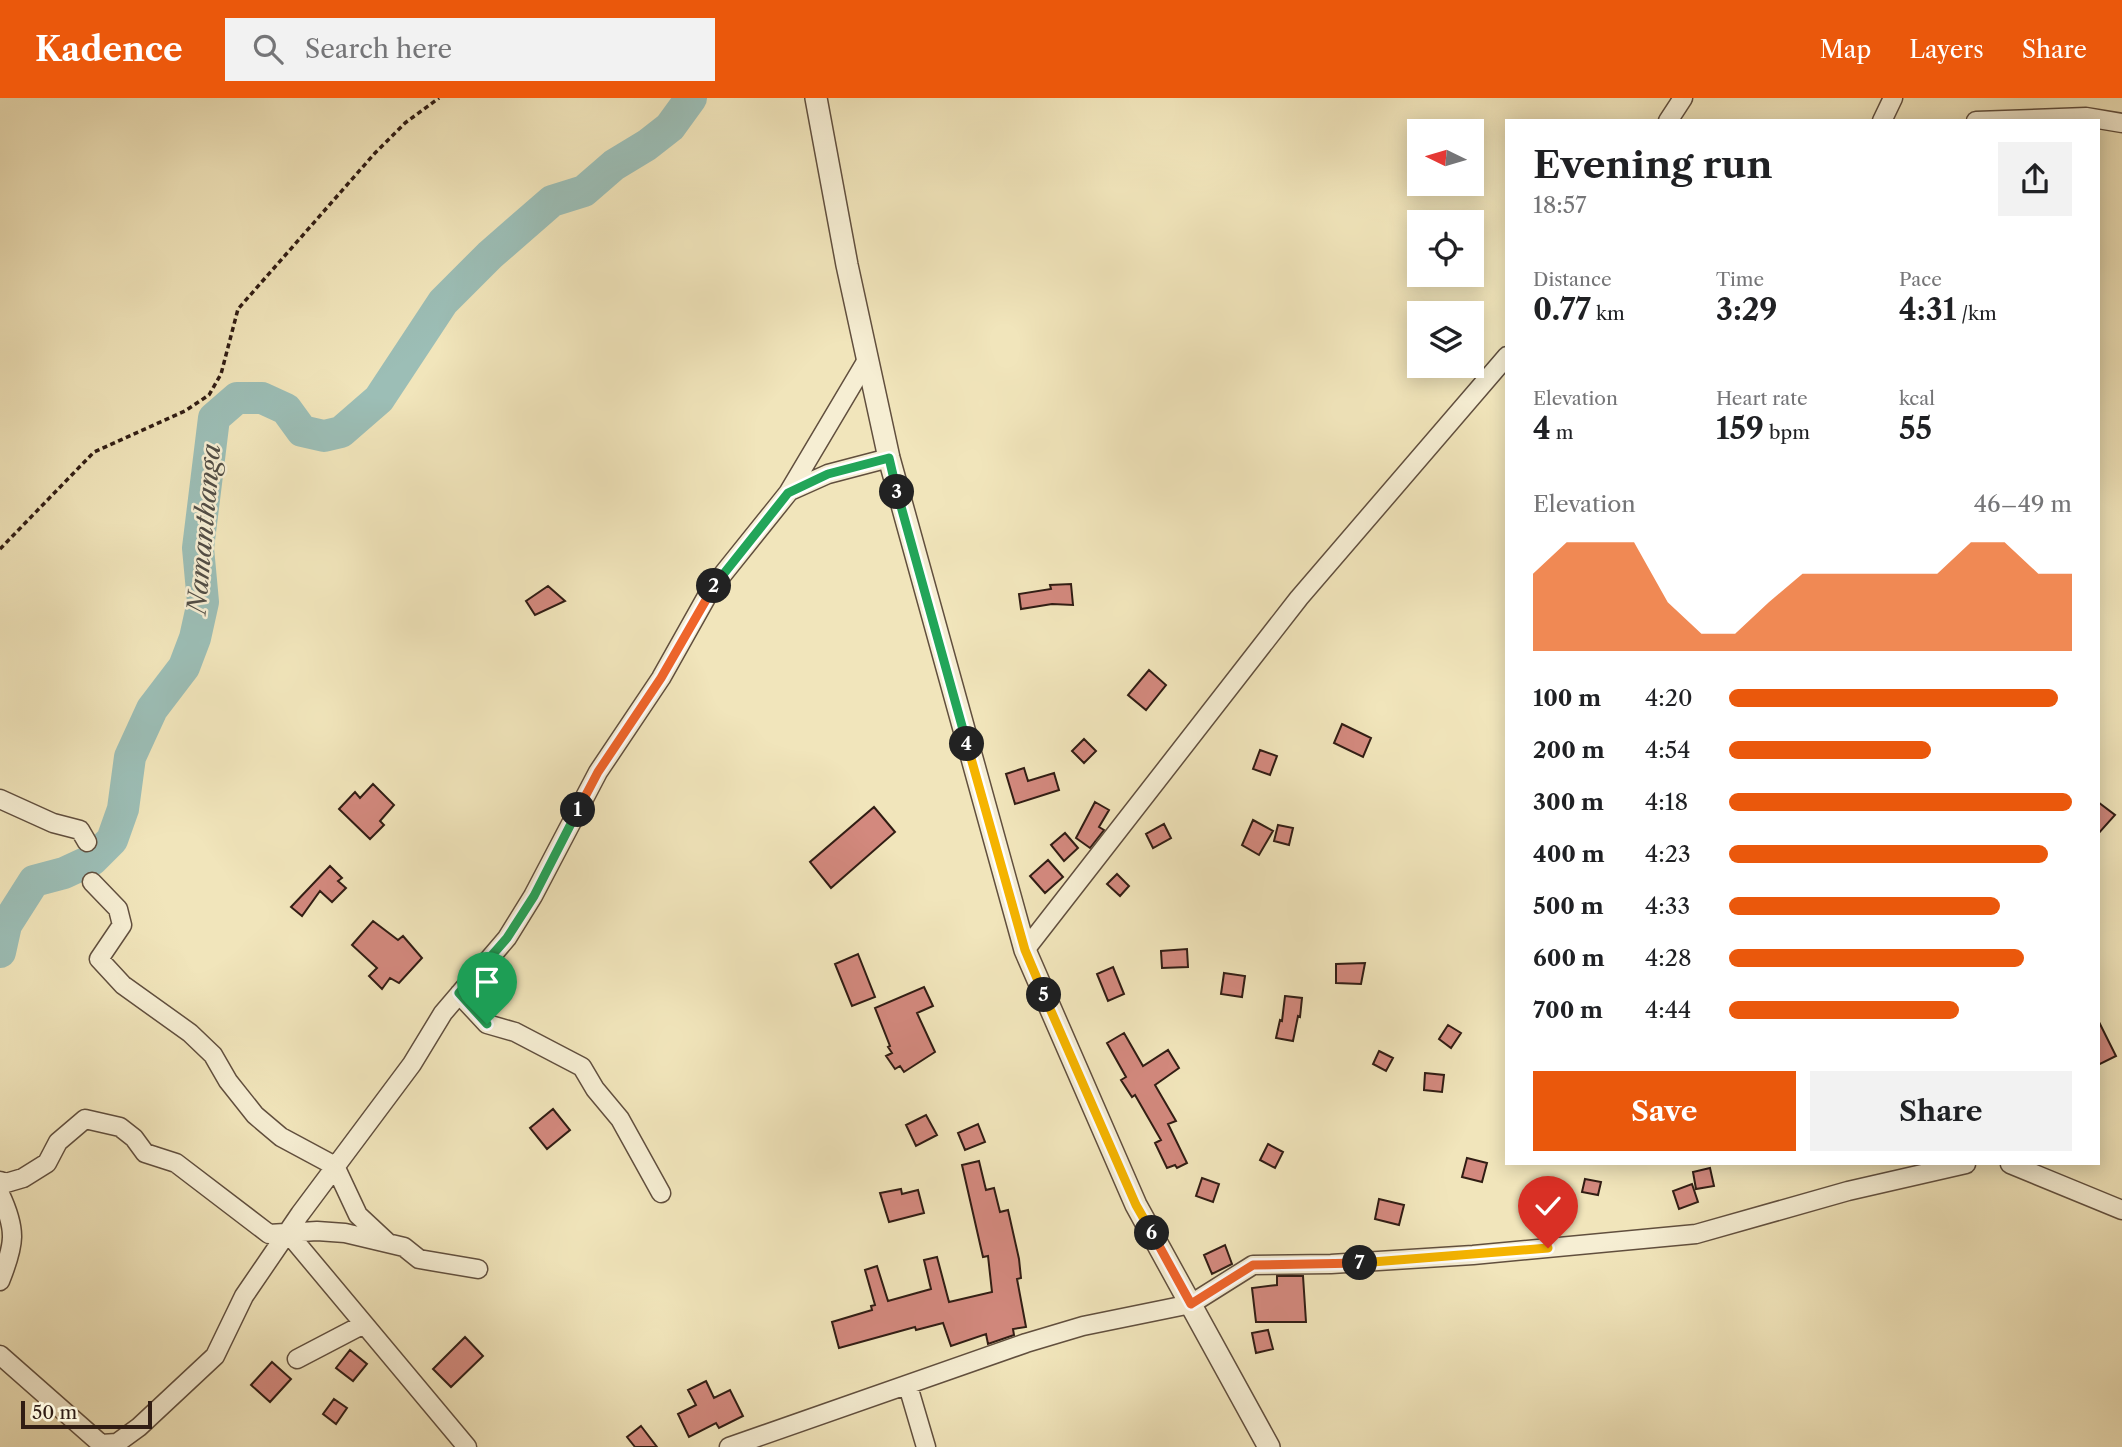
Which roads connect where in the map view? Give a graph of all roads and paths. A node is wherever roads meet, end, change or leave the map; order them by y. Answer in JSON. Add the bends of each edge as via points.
{"nodes":[{"id":1,"x":439,"y":98,"type":"edge"},
{"id":2,"x":816,"y":98,"type":"edge"},
{"id":3,"x":1683,"y":98,"type":"edge"},
{"id":4,"x":1893,"y":98,"type":"edge"},
{"id":5,"x":1669,"y":119,"type":"edge"},
{"id":6,"x":1883,"y":119,"type":"edge"},
{"id":7,"x":2031,"y":119,"type":"edge"},
{"id":8,"x":2122,"y":122,"type":"edge"},
{"id":9,"x":1505,"y":358,"type":"edge"},
{"id":10,"x":867,"y":360,"type":"junction"},
{"id":11,"x":889,"y":458,"type":"junction"},
{"id":12,"x":788,"y":493,"type":"junction"},
{"id":13,"x":0,"y":549,"type":"edge"},
{"id":14,"x":0,"y":799,"type":"edge"},
{"id":15,"x":87,"y":842,"type":"dead end"},
{"id":16,"x":92,"y":882,"type":"dead end"},
{"id":17,"x":1025,"y":950,"type":"junction"},
{"id":18,"x":459,"y":993,"type":"junction"},
{"id":19,"x":1962,"y":1165,"type":"edge"},
{"id":20,"x":2012,"y":1165,"type":"edge"},
{"id":21,"x":335,"y":1166,"type":"junction"},
{"id":22,"x":0,"y":1181,"type":"edge"},
{"id":23,"x":661,"y":1193,"type":"dead end"},
{"id":24,"x":0,"y":1194,"type":"edge"},
{"id":25,"x":2122,"y":1210,"type":"edge"},
{"id":26,"x":288,"y":1233,"type":"junction"},
{"id":27,"x":387,"y":1242,"type":"junction"},
{"id":28,"x":478,"y":1269,"type":"dead end"},
{"id":29,"x":0,"y":1281,"type":"edge"},
{"id":30,"x":1191,"y":1304,"type":"junction"},
{"id":31,"x":364,"y":1324,"type":"junction"},
{"id":32,"x":0,"y":1356,"type":"edge"},
{"id":33,"x":297,"y":1359,"type":"dead end"},
{"id":34,"x":908,"y":1386,"type":"junction"},
{"id":35,"x":118,"y":1445,"type":"edge"},
{"id":36,"x":467,"y":1447,"type":"edge"},
{"id":37,"x":729,"y":1447,"type":"edge"},
{"id":38,"x":926,"y":1447,"type":"edge"},
{"id":39,"x":1269,"y":1447,"type":"edge"}],
"edges":[{"from":1,"to":13,"type":"path","via":[[374,153],[238,309],[221,374],[209,395],[185,411],[94,452]]},
{"from":2,"to":10,"type":"street"},
{"from":3,"to":5,"type":"street"},
{"from":4,"to":6,"type":"street"},
{"from":7,"to":8,"type":"street","via":[[2086,117]]},
{"from":9,"to":17,"type":"street","via":[[1299,598]]},
{"from":10,"to":11,"type":"street"},
{"from":10,"to":12,"type":"street"},
{"from":11,"to":12,"type":"street","via":[[828,474]]},
{"from":11,"to":17,"type":"street"},
{"from":12,"to":18,"type":"street","via":[[711,589],[661,678],[598,772],[534,896],[507,938]]},
{"from":14,"to":15,"type":"street","via":[[80,830]]},
{"from":16,"to":21,"type":"street","via":[[118,909],[122,925],[99,959],[123,985],[213,1055],[255,1115],[281,1137]]},
{"from":17,"to":30,"type":"street","via":[[1136,1205]]},
{"from":18,"to":21,"type":"street"},
{"from":18,"to":23,"type":"street","via":[[487,1024],[515,1032],[582,1067],[620,1119]]},
{"from":19,"to":30,"type":"street","via":[[1696,1234],[1344,1264],[1253,1265]]},
{"from":20,"to":25,"type":"street"},
{"from":21,"to":26,"type":"street"},
{"from":21,"to":27,"type":"street","via":[[358,1215]]},
{"from":22,"to":26,"type":"street","via":[[23,1178],[47,1163],[58,1142],[85,1119],[104,1122],[120,1127],[145,1153],[176,1163],[269,1234]]},
{"from":24,"to":29,"type":"street","via":[[12,1219],[12,1242]]},
{"from":26,"to":27,"type":"street","via":[[335,1232]]},
{"from":26,"to":31,"type":"street"},
{"from":26,"to":35,"type":"street","via":[[244,1296],[215,1356]]},
{"from":27,"to":28,"type":"street","via":[[404,1247],[419,1259]]},
{"from":30,"to":34,"type":"street","via":[[1083,1326]]},
{"from":30,"to":39,"type":"street"},
{"from":31,"to":33,"type":"street"},
{"from":31,"to":36,"type":"street"},
{"from":32,"to":35,"type":"street","via":[[101,1444]]},
{"from":34,"to":37,"type":"street"},
{"from":34,"to":38,"type":"street"}]}
